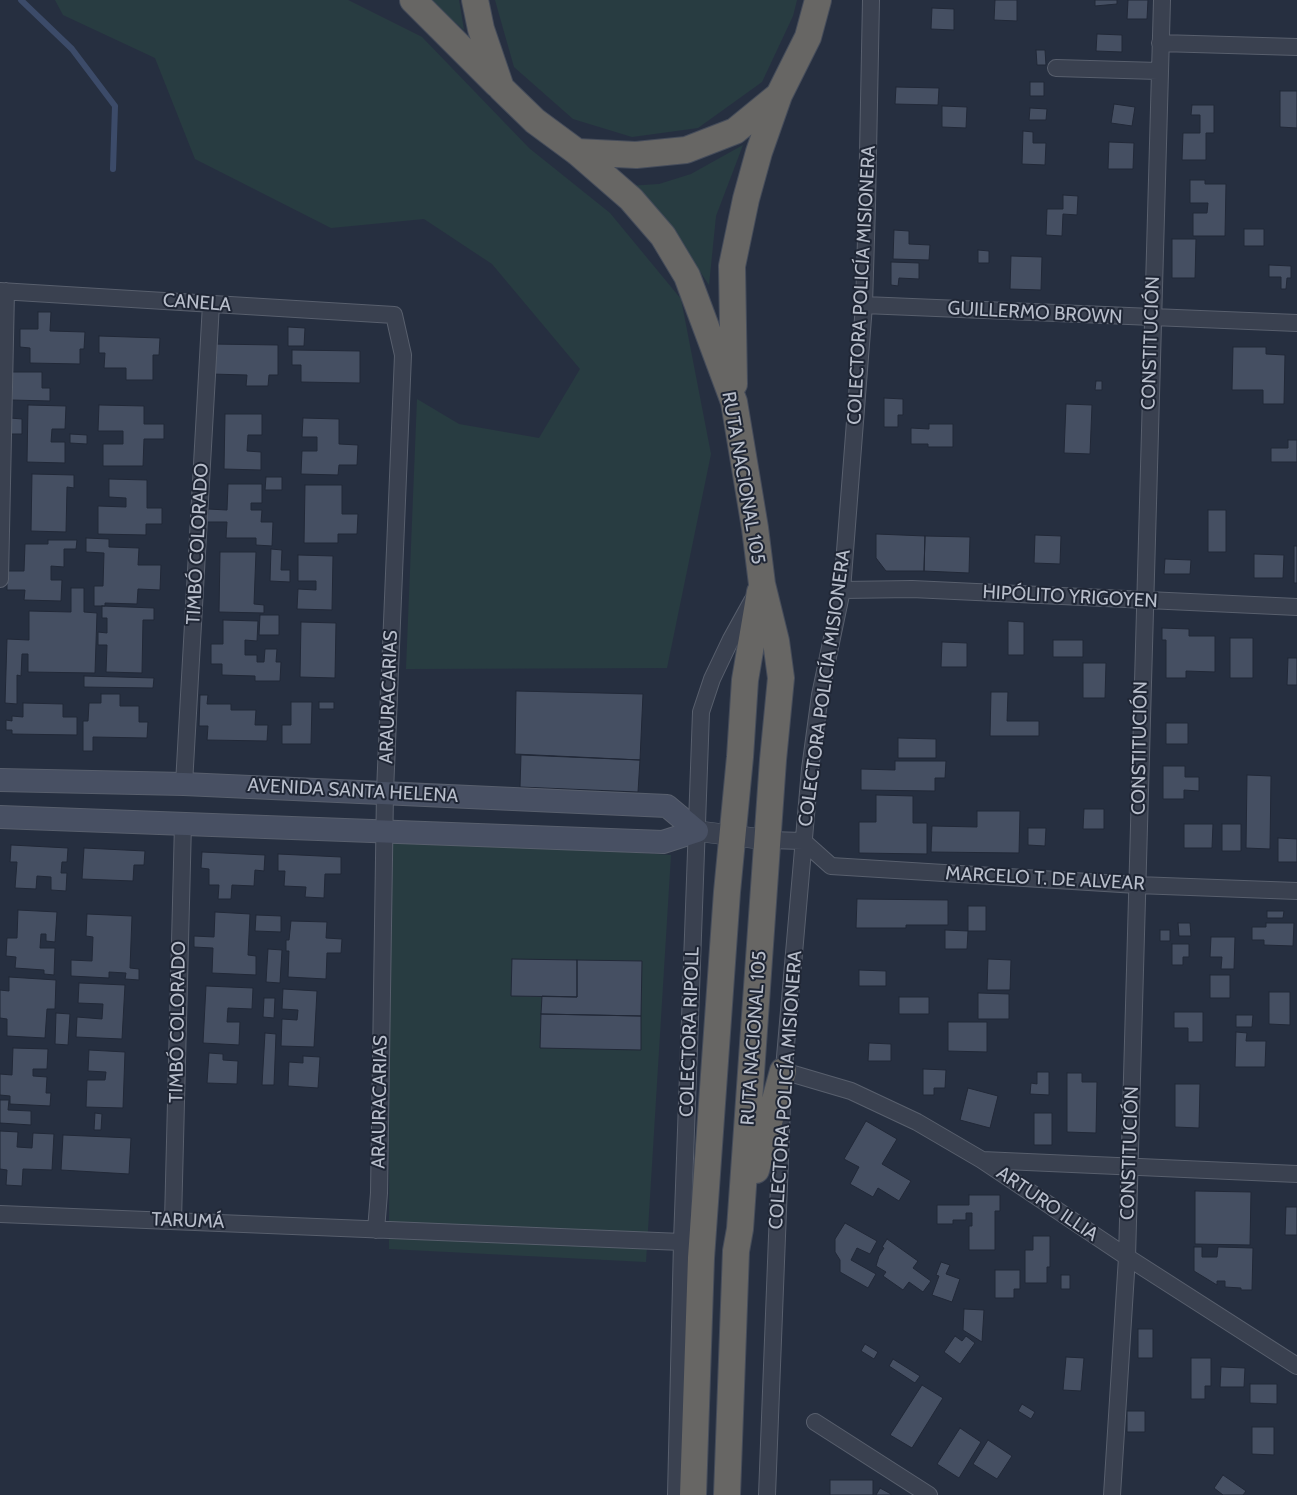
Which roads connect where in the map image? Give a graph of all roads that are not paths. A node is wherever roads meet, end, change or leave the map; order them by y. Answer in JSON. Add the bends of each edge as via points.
{"nodes":[{"id":1,"x":413,"y":0,"type":"edge"},
{"id":2,"x":475,"y":0,"type":"edge"},
{"id":3,"x":818,"y":0,"type":"edge"},
{"id":4,"x":871,"y":0,"type":"edge"},
{"id":5,"x":1162,"y":0,"type":"edge"},
{"id":6,"x":1160,"y":43,"type":"junction"},
{"id":7,"x":1297,"y":47,"type":"edge"},
{"id":8,"x":1056,"y":68,"type":"dead end"},
{"id":9,"x":1158,"y":71,"type":"junction"},
{"id":10,"x":501,"y":88,"type":"junction"},
{"id":11,"x":779,"y":95,"type":"junction"},
{"id":12,"x":576,"y":152,"type":"junction"},
{"id":13,"x":3,"y":291,"type":"edge"},
{"id":14,"x":211,"y":304,"type":"junction"},
{"id":15,"x":864,"y":306,"type":"junction"},
{"id":16,"x":394,"y":315,"type":"joint"},
{"id":17,"x":1152,"y":318,"type":"junction"},
{"id":18,"x":1297,"y":323,"type":"edge"},
{"id":19,"x":734,"y":402,"type":"junction"},
{"id":20,"x":0,"y":579,"type":"edge"},
{"id":21,"x":762,"y":584,"type":"junction"},
{"id":22,"x":842,"y":590,"type":"junction"},
{"id":23,"x":1144,"y":600,"type":"junction"},
{"id":24,"x":1297,"y":607,"type":"edge"},
{"id":25,"x":0,"y":780,"type":"edge"},
{"id":26,"x":184,"y":784,"type":"junction"},
{"id":27,"x":385,"y":792,"type":"junction"},
{"id":28,"x":0,"y":817,"type":"edge"},
{"id":29,"x":183,"y":824,"type":"junction"},
{"id":30,"x":384,"y":831,"type":"junction"},
{"id":31,"x":697,"y":831,"type":"junction"},
{"id":32,"x":733,"y":836,"type":"junction"},
{"id":33,"x":769,"y":840,"type":"junction"},
{"id":34,"x":803,"y":841,"type":"junction"},
{"id":35,"x":1137,"y":885,"type":"junction"},
{"id":36,"x":1297,"y":891,"type":"edge"},
{"id":37,"x":783,"y":1071,"type":"junction"},
{"id":38,"x":982,"y":1160,"type":"junction"},
{"id":39,"x":1130,"y":1167,"type":"junction"},
{"id":40,"x":1297,"y":1174,"type":"edge"},
{"id":41,"x":0,"y":1214,"type":"edge"},
{"id":42,"x":173,"y":1221,"type":"junction"},
{"id":43,"x":740,"y":1229,"type":"junction"},
{"id":44,"x":376,"y":1230,"type":"junction"},
{"id":45,"x":682,"y":1242,"type":"junction"},
{"id":46,"x":1127,"y":1257,"type":"junction"},
{"id":47,"x":1297,"y":1366,"type":"edge"},
{"id":48,"x":815,"y":1422,"type":"dead end"},
{"id":49,"x":676,"y":1495,"type":"edge"},
{"id":50,"x":693,"y":1495,"type":"edge"},
{"id":51,"x":727,"y":1495,"type":"edge"},
{"id":52,"x":767,"y":1495,"type":"edge"},
{"id":53,"x":929,"y":1495,"type":"edge"},
{"id":54,"x":1112,"y":1495,"type":"edge"}],
"edges":[{"from":1,"to":10,"type":"highway","name":"RUTA NACIONAL 105"},
{"from":2,"to":10,"type":"highway"},
{"from":3,"to":11,"type":"highway","via":[[808,37]]},
{"from":4,"to":15,"type":"street","name":"COLECTORA POLICÍA MISIONERA"},
{"from":5,"to":6,"type":"street","name":"CONSTITUCIÓN"},
{"from":6,"to":7,"type":"street"},
{"from":6,"to":9,"type":"street","name":"CONSTITUCIÓN"},
{"from":8,"to":9,"type":"street"},
{"from":9,"to":17,"type":"street","name":"CONSTITUCIÓN"},
{"from":10,"to":12,"type":"highway","name":"RUTA NACIONAL 105","via":[[535,121]]},
{"from":11,"to":12,"type":"highway","via":[[735,131],[686,150],[636,155]]},
{"from":11,"to":19,"type":"highway","via":[[746,199],[732,266]]},
{"from":12,"to":19,"type":"highway","name":"RUTA NACIONAL 105","via":[[631,199],[663,236],[687,276]]},
{"from":13,"to":14,"type":"street","name":"CANELA"},
{"from":13,"to":20,"type":"street"},
{"from":14,"to":16,"type":"street","name":"CANELA"},
{"from":14,"to":26,"type":"street","name":"TIMBÓ COLORADO"},
{"from":15,"to":17,"type":"street","name":"GUILLERMO BROWN"},
{"from":15,"to":22,"type":"street","name":"COLECTORA POLICÍA MISIONERA"},
{"from":16,"to":27,"type":"street","name":"ARAURACARIAS","via":[[403,355]]},
{"from":17,"to":18,"type":"street","name":"GUILLERMO BROWN"},
{"from":17,"to":23,"type":"street","name":"CONSTITUCIÓN"},
{"from":19,"to":21,"type":"highway","name":"RUTA NACIONAL 105"},
{"from":21,"to":31,"type":"street","name":"COLECTORA RIPOLL","via":[[731,639],[701,712]]},
{"from":21,"to":32,"type":"highway","name":"RUTA NACIONAL 105","via":[[745,680]]},
{"from":21,"to":33,"type":"highway","name":"RUTA NACIONAL 105","via":[[781,678]]},
{"from":22,"to":23,"type":"street","name":"HIPÓLITO YRIGOYEN","via":[[912,589]]},
{"from":22,"to":34,"type":"street","name":"COLECTORA POLICÍA MISIONERA","via":[[820,695]]},
{"from":23,"to":24,"type":"street","name":"HIPÓLITO YRIGOYEN"},
{"from":23,"to":35,"type":"street","name":"CONSTITUCIÓN"},
{"from":25,"to":26,"type":"main road","name":"AVENIDA SANTA HELENA"},
{"from":26,"to":27,"type":"main road","name":"AVENIDA SANTA HELENA"},
{"from":27,"to":30,"type":"street","name":"ARAURACARIAS"},
{"from":27,"to":31,"type":"main road","name":"AVENIDA SANTA HELENA","via":[[667,806]]},
{"from":28,"to":29,"type":"main road","name":"AVENIDA SANTA HELENA"},
{"from":29,"to":30,"type":"main road","name":"AVENIDA SANTA HELENA"},
{"from":29,"to":42,"type":"street","name":"TIMBÓ COLORADO"},
{"from":30,"to":31,"type":"main road","name":"AVENIDA SANTA HELENA","via":[[663,842]]},
{"from":30,"to":44,"type":"street","name":"ARAURACARIAS"},
{"from":31,"to":32,"type":"street","name":"AVENIDA SANTA HELENA"},
{"from":31,"to":45,"type":"street","name":"COLECTORA RIPOLL"},
{"from":32,"to":33,"type":"street","name":"AVENIDA SANTA HELENA"},
{"from":32,"to":50,"type":"highway","name":"RUTA NACIONAL 105","via":[[701,1258]]},
{"from":33,"to":34,"type":"street"},
{"from":33,"to":43,"type":"highway","name":"RUTA NACIONAL 105"},
{"from":34,"to":35,"type":"street","name":"MARCELO T. DE ALVEAR","via":[[832,866]]},
{"from":34,"to":37,"type":"street","name":"COLECTORA POLICÍA MISIONERA"},
{"from":35,"to":36,"type":"street","name":"MARCELO T. DE ALVEAR"},
{"from":35,"to":39,"type":"street","name":"CONSTITUCIÓN"},
{"from":37,"to":38,"type":"street","name":"ARTURO ILLIA","via":[[850,1091],[918,1122]]},
{"from":37,"to":43,"type":"highway"},
{"from":37,"to":52,"type":"street","name":"COLECTORA POLICÍA MISIONERA"},
{"from":38,"to":39,"type":"street"},
{"from":38,"to":46,"type":"street","name":"ARTURO ILLIA"},
{"from":39,"to":40,"type":"street"},
{"from":39,"to":46,"type":"street","name":"CONSTITUCIÓN"},
{"from":41,"to":42,"type":"street","name":"TARUMÁ"},
{"from":42,"to":44,"type":"street","name":"TARUMÁ"},
{"from":43,"to":51,"type":"highway","name":"RUTA NACIONAL 105","via":[[736,1251]]},
{"from":44,"to":45,"type":"street","name":"TARUMÁ"},
{"from":45,"to":49,"type":"street","name":"COLECTORA RIPOLL"},
{"from":46,"to":47,"type":"street","name":"ARTURO ILLIA"},
{"from":46,"to":54,"type":"street","name":"CONSTITUCIÓN"},
{"from":48,"to":53,"type":"street"}]}
